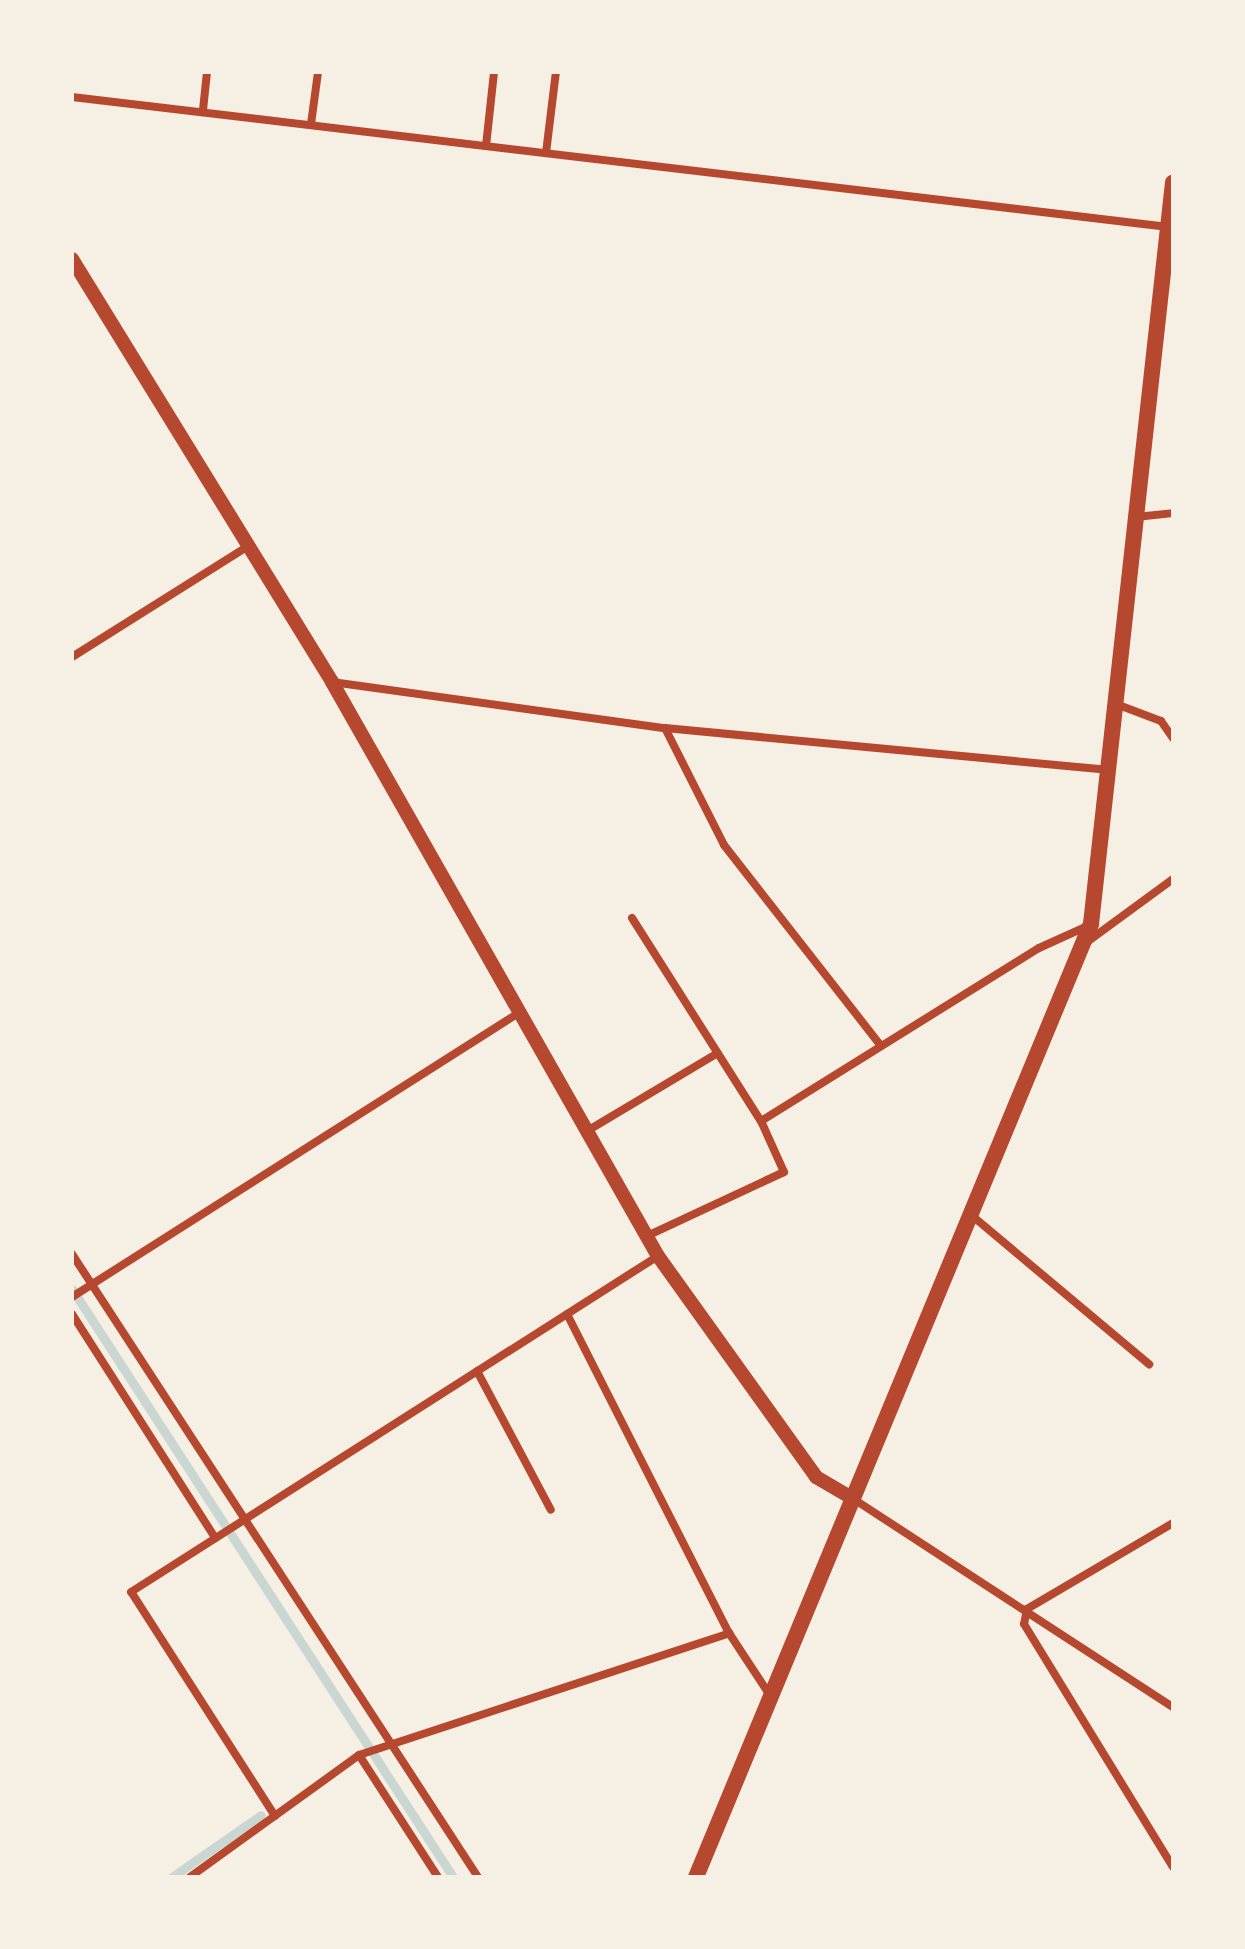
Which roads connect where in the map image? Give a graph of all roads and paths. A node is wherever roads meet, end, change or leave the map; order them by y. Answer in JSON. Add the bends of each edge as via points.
{"nodes":[{"id":1,"x":207,"y":72,"type":"edge"},
{"id":2,"x":318,"y":72,"type":"edge"},
{"id":3,"x":494,"y":72,"type":"edge"},
{"id":4,"x":556,"y":72,"type":"edge"},
{"id":5,"x":72,"y":97,"type":"edge"},
{"id":6,"x":203,"y":110,"type":"junction"},
{"id":7,"x":311,"y":124,"type":"junction"},
{"id":8,"x":486,"y":146,"type":"junction"},
{"id":9,"x":546,"y":153,"type":"junction"},
{"id":10,"x":1173,"y":183,"type":"edge"},
{"id":11,"x":1171,"y":227,"type":"edge"},
{"id":12,"x":72,"y":259,"type":"edge"},
{"id":13,"x":1173,"y":513,"type":"edge"},
{"id":14,"x":1136,"y":517,"type":"junction"},
{"id":15,"x":251,"y":544,"type":"junction"},
{"id":16,"x":72,"y":657,"type":"edge"},
{"id":17,"x":332,"y":682,"type":"junction"},
{"id":18,"x":1116,"y":704,"type":"junction"},
{"id":19,"x":665,"y":728,"type":"junction"},
{"id":20,"x":1173,"y":738,"type":"edge"},
{"id":21,"x":1108,"y":770,"type":"junction"},
{"id":22,"x":1173,"y":879,"type":"edge"},
{"id":23,"x":632,"y":918,"type":"dead end"},
{"id":24,"x":1091,"y":924,"type":"junction"},
{"id":25,"x":1081,"y":946,"type":"junction"},
{"id":26,"x":520,"y":1012,"type":"junction"},
{"id":27,"x":881,"y":1046,"type":"junction"},
{"id":28,"x":718,"y":1053,"type":"junction"},
{"id":29,"x":761,"y":1121,"type":"junction"},
{"id":30,"x":587,"y":1131,"type":"junction"},
{"id":31,"x":970,"y":1214,"type":"junction"},
{"id":32,"x":647,"y":1236,"type":"junction"},
{"id":33,"x":72,"y":1254,"type":"edge"},
{"id":34,"x":658,"y":1256,"type":"junction"},
{"id":35,"x":89,"y":1286,"type":"junction"},
{"id":36,"x":72,"y":1297,"type":"edge"},
{"id":37,"x":72,"y":1314,"type":"edge"},
{"id":38,"x":567,"y":1314,"type":"junction"},
{"id":39,"x":1149,"y":1364,"type":"dead end"},
{"id":40,"x":477,"y":1371,"type":"junction"},
{"id":41,"x":852,"y":1498,"type":"junction"},
{"id":42,"x":551,"y":1510,"type":"dead end"},
{"id":43,"x":239,"y":1523,"type":"junction"},
{"id":44,"x":1173,"y":1523,"type":"edge"},
{"id":45,"x":217,"y":1537,"type":"junction"},
{"id":46,"x":1027,"y":1609,"type":"junction"},
{"id":47,"x":729,"y":1633,"type":"junction"},
{"id":48,"x":769,"y":1694,"type":"junction"},
{"id":49,"x":1173,"y":1707,"type":"edge"},
{"id":50,"x":391,"y":1746,"type":"junction"},
{"id":51,"x":362,"y":1755,"type":"junction"},
{"id":52,"x":275,"y":1816,"type":"junction"},
{"id":53,"x":1173,"y":1867,"type":"edge"},
{"id":54,"x":190,"y":1877,"type":"edge"},
{"id":55,"x":438,"y":1877,"type":"edge"},
{"id":56,"x":478,"y":1877,"type":"edge"},
{"id":57,"x":696,"y":1877,"type":"edge"}],
"edges":[{"from":1,"to":6,"type":"street"},
{"from":2,"to":7,"type":"street"},
{"from":3,"to":8,"type":"street"},
{"from":4,"to":9,"type":"street"},
{"from":5,"to":6,"type":"street"},
{"from":6,"to":7,"type":"street"},
{"from":7,"to":8,"type":"street"},
{"from":8,"to":9,"type":"street"},
{"from":9,"to":11,"type":"street"},
{"from":10,"to":11,"type":"main road"},
{"from":11,"to":14,"type":"main road"},
{"from":12,"to":15,"type":"street"},
{"from":13,"to":14,"type":"street"},
{"from":14,"to":18,"type":"main road"},
{"from":15,"to":16,"type":"street"},
{"from":15,"to":17,"type":"street"},
{"from":17,"to":19,"type":"street"},
{"from":17,"to":26,"type":"street"},
{"from":18,"to":20,"type":"street","via":[[1161,721]]},
{"from":18,"to":21,"type":"main road"},
{"from":19,"to":21,"type":"street"},
{"from":19,"to":27,"type":"street","via":[[724,845]]},
{"from":21,"to":24,"type":"main road"},
{"from":22,"to":25,"type":"street"},
{"from":23,"to":28,"type":"street"},
{"from":24,"to":25,"type":"main road"},
{"from":24,"to":27,"type":"street","via":[[1039,948]]},
{"from":25,"to":31,"type":"main road"},
{"from":26,"to":30,"type":"street"},
{"from":26,"to":35,"type":"street"},
{"from":27,"to":29,"type":"street"},
{"from":28,"to":29,"type":"street"},
{"from":28,"to":30,"type":"street"},
{"from":29,"to":32,"type":"street","via":[[784,1172]]},
{"from":30,"to":32,"type":"street"},
{"from":31,"to":39,"type":"street"},
{"from":31,"to":41,"type":"main road"},
{"from":32,"to":34,"type":"street"},
{"from":33,"to":35,"type":"street"},
{"from":34,"to":38,"type":"street"},
{"from":34,"to":41,"type":"street","via":[[816,1477]]},
{"from":35,"to":36,"type":"street"},
{"from":35,"to":43,"type":"street"},
{"from":37,"to":45,"type":"street"},
{"from":38,"to":40,"type":"street"},
{"from":38,"to":47,"type":"street"},
{"from":40,"to":42,"type":"street"},
{"from":40,"to":43,"type":"street"},
{"from":41,"to":46,"type":"street"},
{"from":41,"to":48,"type":"main road"},
{"from":43,"to":45,"type":"street"},
{"from":43,"to":50,"type":"street"},
{"from":44,"to":46,"type":"street"},
{"from":45,"to":52,"type":"street","via":[[131,1592]]},
{"from":46,"to":49,"type":"street"},
{"from":46,"to":53,"type":"street","via":[[1024,1624]]},
{"from":47,"to":48,"type":"street"},
{"from":47,"to":50,"type":"street"},
{"from":48,"to":57,"type":"main road"},
{"from":50,"to":51,"type":"street"},
{"from":50,"to":56,"type":"street"},
{"from":51,"to":52,"type":"street"},
{"from":51,"to":55,"type":"street"},
{"from":52,"to":54,"type":"street"}]}
